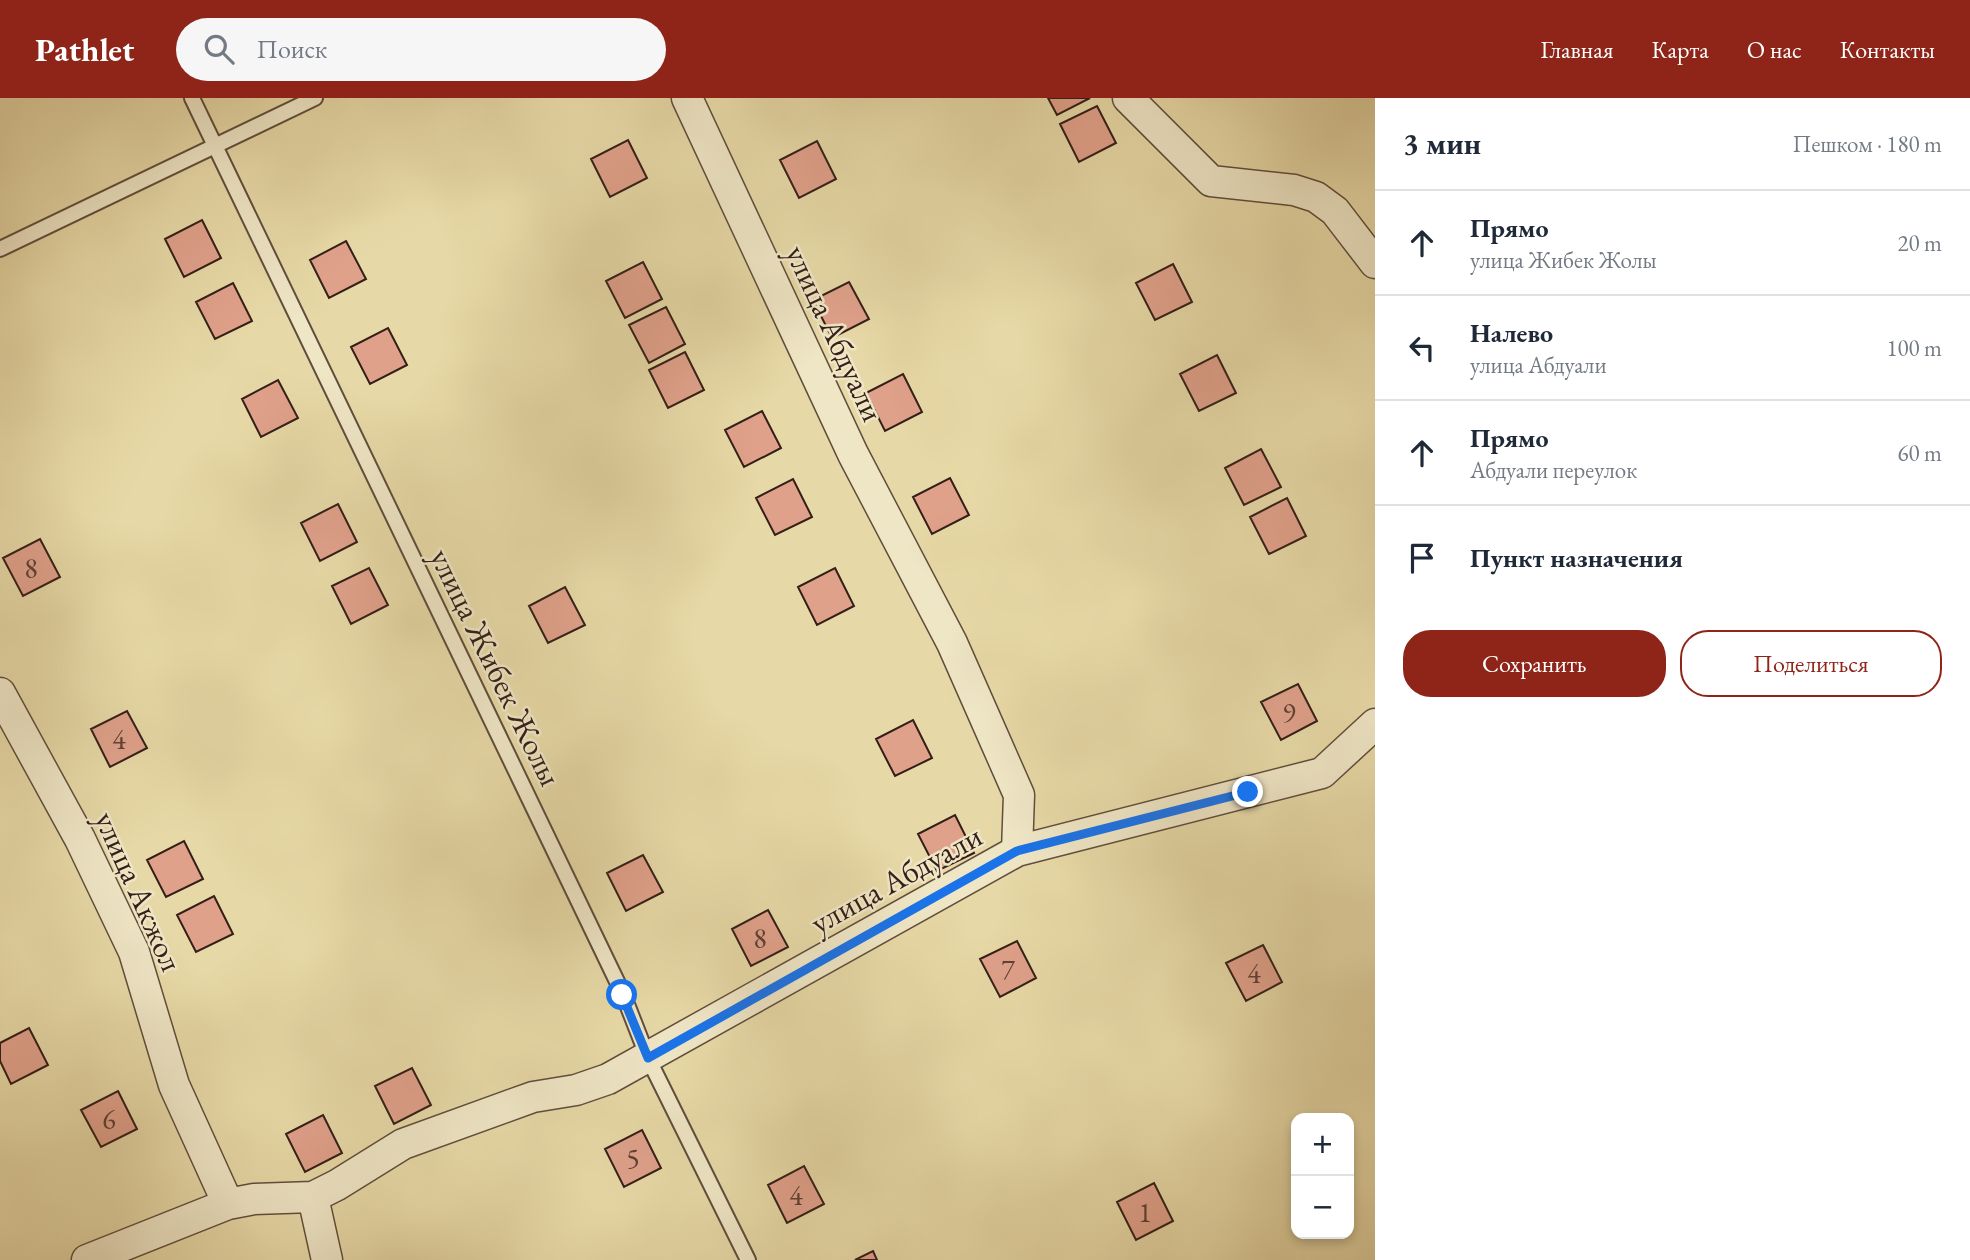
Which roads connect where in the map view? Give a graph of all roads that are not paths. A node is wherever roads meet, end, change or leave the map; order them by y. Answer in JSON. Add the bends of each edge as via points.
{"nodes":[{"id":1,"x":192,"y":98,"type":"edge"},
{"id":2,"x":315,"y":98,"type":"edge"},
{"id":3,"x":687,"y":98,"type":"edge"},
{"id":4,"x":1128,"y":98,"type":"edge"},
{"id":5,"x":215,"y":146,"type":"junction"},
{"id":6,"x":0,"y":249,"type":"edge"},
{"id":7,"x":1375,"y":263,"type":"edge"},
{"id":8,"x":0,"y":693,"type":"edge"},
{"id":9,"x":1375,"y":724,"type":"edge"},
{"id":10,"x":1017,"y":851,"type":"junction"},
{"id":11,"x":648,"y":1058,"type":"junction"},
{"id":12,"x":313,"y":1197,"type":"junction"},
{"id":13,"x":228,"y":1204,"type":"junction"},
{"id":14,"x":87,"y":1260,"type":"edge"},
{"id":15,"x":327,"y":1260,"type":"edge"},
{"id":16,"x":748,"y":1260,"type":"edge"}],
"edges":[{"from":1,"to":5,"type":"lane","name":"улица Жибек Жолы"},
{"from":2,"to":5,"type":"lane"},
{"from":3,"to":10,"type":"street","name":"улица Абдуали","via":[[853,454],[952,643],[998,745],[1019,795]]},
{"from":4,"to":7,"type":"street","via":[[1211,181],[1294,190],[1316,197],[1335,211]]},
{"from":5,"to":6,"type":"lane"},
{"from":5,"to":11,"type":"lane","name":"улица Жибек Жолы","via":[[617,982]]},
{"from":8,"to":13,"type":"street","name":"улица Акжол","via":[[80,839],[134,953],[174,1085]]},
{"from":9,"to":10,"type":"street","via":[[1322,772]]},
{"from":10,"to":11,"type":"street","name":"улица Абдуали"},
{"from":11,"to":12,"type":"street","name":"улица Абдуали","via":[[597,1083],[533,1097],[403,1144]]},
{"from":11,"to":16,"type":"lane","name":"улица Жибек Жолы"},
{"from":12,"to":13,"type":"street","name":"улица Абдуали"},
{"from":12,"to":15,"type":"street"},
{"from":13,"to":14,"type":"street","name":"улица Абдуали"}]}
